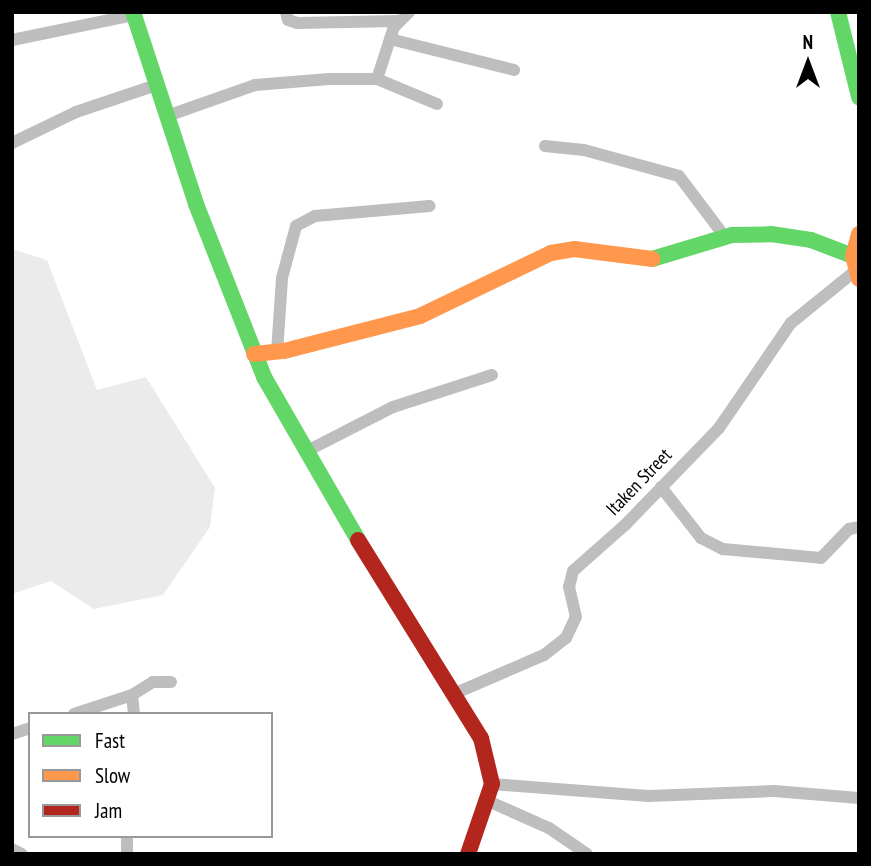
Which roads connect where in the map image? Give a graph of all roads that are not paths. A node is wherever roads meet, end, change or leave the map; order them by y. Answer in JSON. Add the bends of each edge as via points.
{"nodes":[{"id":1,"x":286,"y":12,"type":"edge"},
{"id":2,"x":409,"y":12,"type":"edge"},
{"id":3,"x":838,"y":12,"type":"edge"},
{"id":4,"x":852,"y":12,"type":"edge"},
{"id":5,"x":133,"y":14,"type":"edge"},
{"id":6,"x":398,"y":22,"type":"junction"},
{"id":7,"x":390,"y":39,"type":"junction"},
{"id":8,"x":12,"y":40,"type":"edge"},
{"id":9,"x":859,"y":40,"type":"edge"},
{"id":10,"x":514,"y":70,"type":"dead end"},
{"id":11,"x":377,"y":79,"type":"junction"},
{"id":12,"x":156,"y":85,"type":"junction"},
{"id":13,"x":859,"y":97,"type":"edge"},
{"id":14,"x":437,"y":104,"type":"dead end"},
{"id":15,"x":167,"y":116,"type":"junction"},
{"id":16,"x":12,"y":143,"type":"edge"},
{"id":17,"x":545,"y":146,"type":"dead end"},
{"id":18,"x":430,"y":206,"type":"dead end"},
{"id":19,"x":859,"y":234,"type":"edge"},
{"id":20,"x":725,"y":237,"type":"junction"},
{"id":21,"x":856,"y":269,"type":"edge"},
{"id":22,"x":277,"y":352,"type":"junction"},
{"id":23,"x":254,"y":354,"type":"junction"},
{"id":24,"x":492,"y":374,"type":"dead end"},
{"id":25,"x":305,"y":452,"type":"junction"},
{"id":26,"x":661,"y":487,"type":"junction"},
{"id":27,"x":859,"y":527,"type":"edge"},
{"id":28,"x":171,"y":682,"type":"dead end"},
{"id":29,"x":456,"y":693,"type":"junction"},
{"id":30,"x":132,"y":695,"type":"junction"},
{"id":31,"x":80,"y":712,"type":"edge"},
{"id":32,"x":134,"y":712,"type":"edge"},
{"id":33,"x":492,"y":784,"type":"junction"},
{"id":34,"x":859,"y":798,"type":"edge"},
{"id":35,"x":488,"y":801,"type":"junction"},
{"id":36,"x":12,"y":849,"type":"edge"},
{"id":37,"x":22,"y":854,"type":"edge"},
{"id":38,"x":468,"y":854,"type":"edge"},
{"id":39,"x":587,"y":854,"type":"edge"}],
"edges":[{"from":1,"to":6,"type":"street","via":[[288,20],[297,23]]},
{"from":2,"to":6,"type":"street"},
{"from":3,"to":13,"type":"main road"},
{"from":4,"to":9,"type":"main road"},
{"from":5,"to":8,"type":"street"},
{"from":5,"to":12,"type":"main road"},
{"from":6,"to":7,"type":"street"},
{"from":7,"to":10,"type":"street"},
{"from":7,"to":11,"type":"street"},
{"from":11,"to":14,"type":"street"},
{"from":11,"to":15,"type":"street","via":[[255,85]]},
{"from":12,"to":15,"type":"main road"},
{"from":12,"to":16,"type":"street","via":[[76,112]]},
{"from":15,"to":23,"type":"main road"},
{"from":17,"to":20,"type":"street","via":[[583,150],[679,176]]},
{"from":18,"to":22,"type":"street","via":[[316,216],[296,226],[282,278]]},
{"from":19,"to":21,"type":"main road"},
{"from":20,"to":21,"type":"main road","via":[[796,236]]},
{"from":20,"to":22,"type":"main road","via":[[653,259],[593,250],[551,253],[420,316]]},
{"from":21,"to":26,"type":"street","name":"Itaken Street","via":[[783,331],[719,428]]},
{"from":22,"to":23,"type":"main road"},
{"from":23,"to":25,"type":"main road"},
{"from":24,"to":25,"type":"street","via":[[393,407]]},
{"from":25,"to":29,"type":"main road"},
{"from":26,"to":27,"type":"street","via":[[701,538],[723,549],[821,558],[849,529]]},
{"from":26,"to":29,"type":"street","name":"Itaken Street","via":[[573,571],[569,587],[575,624],[566,638],[544,655]]},
{"from":28,"to":30,"type":"street","via":[[153,682]]},
{"from":29,"to":33,"type":"main road","via":[[481,738]]},
{"from":30,"to":31,"type":"street"},
{"from":30,"to":32,"type":"street"},
{"from":33,"to":34,"type":"street","via":[[649,796],[774,791]]},
{"from":33,"to":35,"type":"main road"},
{"from":35,"to":38,"type":"main road"},
{"from":35,"to":39,"type":"street","via":[[549,828]]},
{"from":36,"to":37,"type":"street"}]}
